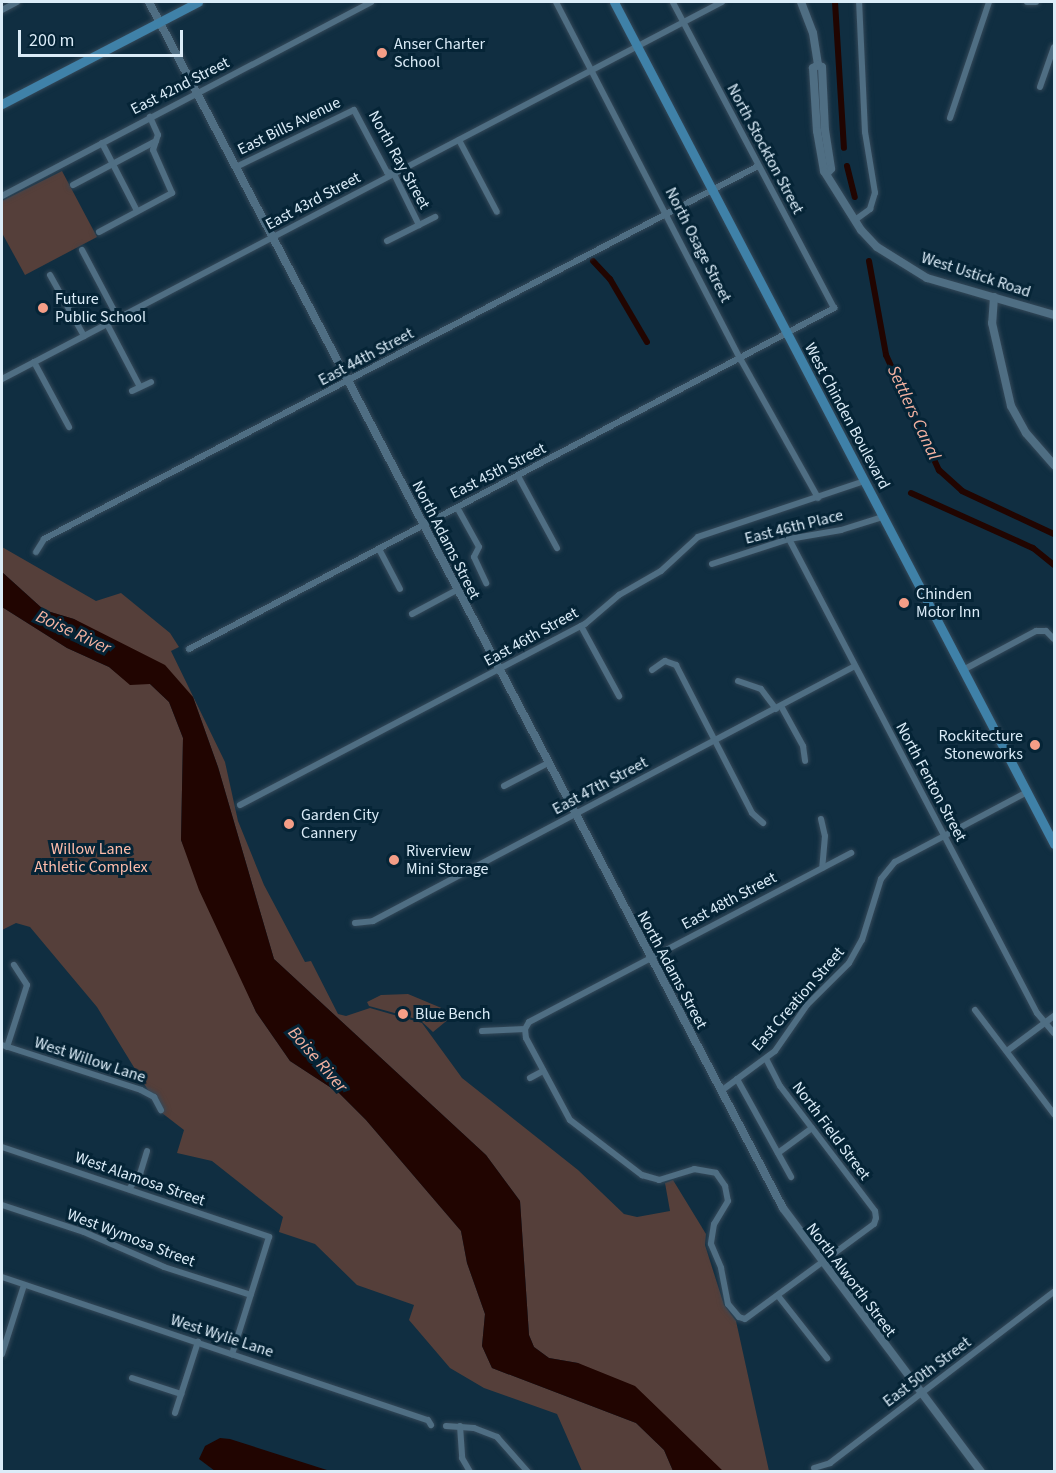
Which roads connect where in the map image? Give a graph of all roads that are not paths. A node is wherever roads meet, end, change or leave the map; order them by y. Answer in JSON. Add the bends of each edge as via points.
{"nodes":[{"id":1,"x":17,"y":2,"type":"edge"},
{"id":2,"x":149,"y":2,"type":"edge"},
{"id":3,"x":198,"y":2,"type":"edge"},
{"id":4,"x":371,"y":2,"type":"edge"},
{"id":5,"x":556,"y":2,"type":"edge"},
{"id":6,"x":614,"y":2,"type":"edge"},
{"id":7,"x":674,"y":2,"type":"edge"},
{"id":8,"x":722,"y":2,"type":"edge"},
{"id":9,"x":801,"y":2,"type":"edge"},
{"id":10,"x":859,"y":2,"type":"edge"},
{"id":11,"x":989,"y":2,"type":"edge"},
{"id":12,"x":1027,"y":2,"type":"edge"},
{"id":13,"x":1036,"y":2,"type":"edge"},
{"id":14,"x":2,"y":10,"type":"edge"},
{"id":15,"x":160,"y":22,"type":"junction"},
{"id":16,"x":684,"y":22,"type":"junction"},
{"id":17,"x":637,"y":46,"type":"junction"},
{"id":18,"x":1054,"y":47,"type":"edge"},
{"id":19,"x":592,"y":70,"type":"junction"},
{"id":20,"x":1040,"y":87,"type":"dead end"},
{"id":21,"x":197,"y":93,"type":"junction"},
{"id":22,"x":2,"y":104,"type":"edge"},
{"id":23,"x":354,"y":110,"type":"joint"},
{"id":24,"x":150,"y":117,"type":"junction"},
{"id":25,"x":950,"y":118,"type":"dead end"},
{"id":26,"x":459,"y":140,"type":"junction"},
{"id":27,"x":157,"y":141,"type":"junction"},
{"id":28,"x":102,"y":142,"type":"junction"},
{"id":29,"x":113,"y":164,"type":"junction"},
{"id":30,"x":758,"y":166,"type":"junction"},
{"id":31,"x":236,"y":167,"type":"junction"},
{"id":32,"x":394,"y":174,"type":"junction"},
{"id":33,"x":74,"y":185,"type":"dead end"},
{"id":34,"x":712,"y":190,"type":"junction"},
{"id":35,"x":2,"y":196,"type":"edge"},
{"id":36,"x":136,"y":209,"type":"junction"},
{"id":37,"x":497,"y":212,"type":"dead end"},
{"id":38,"x":667,"y":214,"type":"junction"},
{"id":39,"x":435,"y":217,"type":"dead end"},
{"id":40,"x":855,"y":220,"type":"junction"},
{"id":41,"x":419,"y":225,"type":"junction"},
{"id":42,"x":99,"y":232,"type":"dead end"},
{"id":43,"x":272,"y":237,"type":"junction"},
{"id":44,"x":387,"y":241,"type":"dead end"},
{"id":45,"x":82,"y":250,"type":"dead end"},
{"id":46,"x":50,"y":275,"type":"dead end"},
{"id":47,"x":994,"y":297,"type":"junction"},
{"id":48,"x":834,"y":308,"type":"joint"},
{"id":49,"x":1054,"y":315,"type":"edge"},
{"id":50,"x":118,"y":318,"type":"junction"},
{"id":51,"x":107,"y":324,"type":"junction"},
{"id":52,"x":788,"y":335,"type":"junction"},
{"id":53,"x":84,"y":336,"type":"junction"},
{"id":54,"x":741,"y":360,"type":"junction"},
{"id":55,"x":34,"y":362,"type":"junction"},
{"id":56,"x":2,"y":379,"type":"edge"},
{"id":57,"x":151,"y":382,"type":"dead end"},
{"id":58,"x":349,"y":382,"type":"junction"},
{"id":59,"x":140,"y":387,"type":"junction"},
{"id":60,"x":132,"y":391,"type":"dead end"},
{"id":61,"x":69,"y":427,"type":"dead end"},
{"id":62,"x":1054,"y":465,"type":"edge"},
{"id":63,"x":518,"y":476,"type":"junction"},
{"id":64,"x":864,"y":481,"type":"junction"},
{"id":65,"x":818,"y":498,"type":"junction"},
{"id":66,"x":458,"y":509,"type":"junction"},
{"id":67,"x":883,"y":517,"type":"junction"},
{"id":68,"x":423,"y":526,"type":"junction"},
{"id":69,"x":789,"y":539,"type":"junction"},
{"id":70,"x":557,"y":548,"type":"dead end"},
{"id":71,"x":379,"y":549,"type":"junction"},
{"id":72,"x":36,"y":552,"type":"dead end"},
{"id":73,"x":712,"y":564,"type":"dead end"},
{"id":74,"x":486,"y":583,"type":"dead end"},
{"id":75,"x":400,"y":589,"type":"dead end"},
{"id":76,"x":457,"y":590,"type":"junction"},
{"id":77,"x":412,"y":614,"type":"dead end"},
{"id":78,"x":581,"y":626,"type":"junction"},
{"id":79,"x":1054,"y":639,"type":"edge"},
{"id":80,"x":189,"y":649,"type":"dead end"},
{"id":81,"x":855,"y":666,"type":"junction"},
{"id":82,"x":499,"y":670,"type":"junction"},
{"id":83,"x":652,"y":670,"type":"dead end"},
{"id":84,"x":963,"y":670,"type":"junction"},
{"id":85,"x":738,"y":681,"type":"dead end"},
{"id":86,"x":619,"y":696,"type":"dead end"},
{"id":87,"x":778,"y":707,"type":"junction"},
{"id":88,"x":714,"y":741,"type":"junction"},
{"id":89,"x":805,"y":762,"type":"dead end"},
{"id":90,"x":548,"y":763,"type":"junction"},
{"id":91,"x":504,"y":786,"type":"dead end"},
{"id":92,"x":1027,"y":792,"type":"junction"},
{"id":93,"x":240,"y":805,"type":"dead end"},
{"id":94,"x":575,"y":814,"type":"junction"},
{"id":95,"x":821,"y":819,"type":"dead end"},
{"id":96,"x":763,"y":823,"type":"dead end"},
{"id":97,"x":944,"y":836,"type":"junction"},
{"id":98,"x":1054,"y":844,"type":"edge"},
{"id":99,"x":851,"y":853,"type":"dead end"},
{"id":100,"x":822,"y":868,"type":"junction"},
{"id":101,"x":355,"y":923,"type":"dead end"},
{"id":102,"x":650,"y":958,"type":"junction"},
{"id":103,"x":14,"y":965,"type":"dead end"},
{"id":104,"x":975,"y":1010,"type":"dead end"},
{"id":105,"x":1054,"y":1016,"type":"edge"},
{"id":106,"x":1046,"y":1023,"type":"junction"},
{"id":107,"x":525,"y":1029,"type":"junction"},
{"id":108,"x":482,"y":1031,"type":"dead end"},
{"id":109,"x":1054,"y":1033,"type":"edge"},
{"id":110,"x":4,"y":1046,"type":"edge"},
{"id":111,"x":1007,"y":1051,"type":"junction"},
{"id":112,"x":766,"y":1059,"type":"junction"},
{"id":113,"x":543,"y":1071,"type":"junction"},
{"id":114,"x":530,"y":1078,"type":"dead end"},
{"id":115,"x":737,"y":1079,"type":"junction"},
{"id":116,"x":721,"y":1091,"type":"junction"},
{"id":117,"x":161,"y":1110,"type":"dead end"},
{"id":118,"x":1054,"y":1114,"type":"edge"},
{"id":119,"x":812,"y":1128,"type":"junction"},
{"id":120,"x":2,"y":1147,"type":"edge"},
{"id":121,"x":147,"y":1151,"type":"dead end"},
{"id":122,"x":778,"y":1153,"type":"junction"},
{"id":123,"x":710,"y":1161,"type":"dead end"},
{"id":124,"x":708,"y":1169,"type":"junction"},
{"id":125,"x":791,"y":1177,"type":"dead end"},
{"id":126,"x":129,"y":1189,"type":"junction"},
{"id":127,"x":2,"y":1205,"type":"edge"},
{"id":128,"x":822,"y":1264,"type":"junction"},
{"id":129,"x":2,"y":1277,"type":"edge"},
{"id":130,"x":24,"y":1285,"type":"junction"},
{"id":131,"x":1054,"y":1292,"type":"edge"},
{"id":132,"x":251,"y":1295,"type":"junction"},
{"id":133,"x":779,"y":1297,"type":"junction"},
{"id":134,"x":198,"y":1342,"type":"junction"},
{"id":135,"x":2,"y":1354,"type":"edge"},
{"id":136,"x":232,"y":1354,"type":"junction"},
{"id":137,"x":827,"y":1358,"type":"dead end"},
{"id":138,"x":132,"y":1378,"type":"dead end"},
{"id":139,"x":921,"y":1393,"type":"junction"},
{"id":140,"x":181,"y":1394,"type":"junction"},
{"id":141,"x":174,"y":1413,"type":"dead end"},
{"id":142,"x":431,"y":1425,"type":"dead end"},
{"id":143,"x":446,"y":1426,"type":"dead end"},
{"id":144,"x":460,"y":1426,"type":"junction"},
{"id":145,"x":814,"y":1468,"type":"dead end"},
{"id":146,"x":470,"y":1472,"type":"edge"},
{"id":147,"x":528,"y":1472,"type":"edge"},
{"id":148,"x":981,"y":1472,"type":"edge"}],
"edges":[{"from":1,"to":14,"type":"street"},
{"from":2,"to":15,"type":"street","name":"North Adams Street"},
{"from":3,"to":15,"type":"main road"},
{"from":4,"to":21,"type":"street","name":"East 42nd Street"},
{"from":5,"to":19,"type":"street","name":"North Osage Street"},
{"from":6,"to":17,"type":"main road","name":"West Chinden Boulevard"},
{"from":7,"to":16,"type":"street","name":"North Stockton Street"},
{"from":8,"to":16,"type":"street","name":"East 43rd Street"},
{"from":9,"to":40,"type":"main road","name":"West Ustick Road","via":[[822,67],[831,169],[828,172]]},
{"from":10,"to":40,"type":"street","via":[[865,132],[875,193],[870,209]]},
{"from":11,"to":25,"type":"street"},
{"from":12,"to":13,"type":"street"},
{"from":15,"to":21,"type":"street","name":"North Adams Street"},
{"from":15,"to":22,"type":"main road"},
{"from":16,"to":17,"type":"street","name":"East 43rd Street"},
{"from":16,"to":30,"type":"street","name":"North Stockton Street"},
{"from":17,"to":19,"type":"street","name":"East 43rd Street"},
{"from":17,"to":34,"type":"main road","name":"West Chinden Boulevard"},
{"from":18,"to":20,"type":"street"},
{"from":19,"to":26,"type":"street","name":"East 43rd Street"},
{"from":19,"to":38,"type":"street","name":"North Osage Street"},
{"from":21,"to":24,"type":"street","name":"East 42nd Street"},
{"from":21,"to":31,"type":"street","name":"North Adams Street"},
{"from":23,"to":31,"type":"street","name":"East Bills Avenue"},
{"from":23,"to":32,"type":"street","name":"North Ray Street","via":[[387,172]]},
{"from":24,"to":27,"type":"street"},
{"from":24,"to":28,"type":"street","name":"East 42nd Street"},
{"from":26,"to":32,"type":"street","name":"East 43rd Street"},
{"from":26,"to":37,"type":"street"},
{"from":27,"to":29,"type":"street"},
{"from":27,"to":36,"type":"street","via":[[153,150],[172,192]]},
{"from":28,"to":29,"type":"street"},
{"from":28,"to":35,"type":"street","name":"East 42nd Street"},
{"from":29,"to":33,"type":"street"},
{"from":29,"to":36,"type":"street"},
{"from":30,"to":34,"type":"street","name":"East 44th Street"},
{"from":30,"to":48,"type":"street","name":"North Stockton Street"},
{"from":31,"to":43,"type":"street","name":"North Adams Street"},
{"from":32,"to":41,"type":"street","name":"North Ray Street"},
{"from":32,"to":43,"type":"street","name":"East 43rd Street"},
{"from":34,"to":38,"type":"street","name":"East 44th Street"},
{"from":34,"to":52,"type":"main road","name":"West Chinden Boulevard"},
{"from":36,"to":42,"type":"street"},
{"from":38,"to":54,"type":"street","name":"North Osage Street"},
{"from":38,"to":58,"type":"street","name":"East 44th Street"},
{"from":39,"to":41,"type":"street"},
{"from":40,"to":47,"type":"main road","name":"West Ustick Road","via":[[877,247],[913,271]]},
{"from":41,"to":44,"type":"street"},
{"from":43,"to":50,"type":"street","name":"East 43rd Street"},
{"from":43,"to":58,"type":"street","name":"North Adams Street"},
{"from":45,"to":50,"type":"street"},
{"from":46,"to":53,"type":"street"},
{"from":47,"to":49,"type":"main road","name":"West Ustick Road"},
{"from":47,"to":62,"type":"street","via":[[992,323],[1011,406],[1026,434]]},
{"from":48,"to":52,"type":"street","name":"East 45th Street"},
{"from":50,"to":51,"type":"street","name":"East 43rd Street"},
{"from":51,"to":53,"type":"street","name":"East 43rd Street"},
{"from":51,"to":59,"type":"street"},
{"from":52,"to":54,"type":"street","name":"East 45th Street"},
{"from":52,"to":64,"type":"main road","name":"West Chinden Boulevard"},
{"from":53,"to":55,"type":"street","name":"East 43rd Street"},
{"from":54,"to":63,"type":"street","name":"East 45th Street"},
{"from":54,"to":65,"type":"street","name":"North Osage Street"},
{"from":55,"to":56,"type":"street","name":"East 43rd Street"},
{"from":55,"to":61,"type":"street"},
{"from":57,"to":59,"type":"street"},
{"from":58,"to":68,"type":"street","name":"North Adams Street"},
{"from":58,"to":72,"type":"street","name":"East 44th Street","via":[[44,539]]},
{"from":59,"to":60,"type":"street"},
{"from":63,"to":66,"type":"street","name":"East 45th Street"},
{"from":63,"to":70,"type":"street"},
{"from":64,"to":65,"type":"street","name":"East 46th Street"},
{"from":64,"to":67,"type":"main road","name":"West Chinden Boulevard"},
{"from":65,"to":78,"type":"street","name":"East 46th Street","via":[[698,537],[661,571],[619,595]]},
{"from":66,"to":68,"type":"street","name":"East 45th Street"},
{"from":66,"to":74,"type":"street","via":[[479,547],[474,557]]},
{"from":67,"to":69,"type":"street","name":"East 46th Place","via":[[841,530]]},
{"from":67,"to":84,"type":"main road","name":"West Chinden Boulevard"},
{"from":68,"to":71,"type":"street","name":"East 45th Street"},
{"from":68,"to":76,"type":"street","name":"North Adams Street"},
{"from":69,"to":73,"type":"street","name":"East 46th Place"},
{"from":69,"to":81,"type":"street","name":"North Fenton Street"},
{"from":71,"to":75,"type":"street"},
{"from":71,"to":80,"type":"street","name":"East 45th Street"},
{"from":76,"to":77,"type":"street"},
{"from":76,"to":82,"type":"street","name":"North Adams Street"},
{"from":78,"to":82,"type":"street","name":"East 46th Street"},
{"from":78,"to":86,"type":"street"},
{"from":79,"to":84,"type":"street","via":[[1046,631],[1036,631]]},
{"from":81,"to":87,"type":"street","name":"East 47th Street"},
{"from":81,"to":97,"type":"street","name":"North Fenton Street"},
{"from":82,"to":90,"type":"street","name":"North Adams Street"},
{"from":82,"to":93,"type":"street","name":"East 46th Street"},
{"from":83,"to":88,"type":"street","via":[[665,661],[673,662]]},
{"from":84,"to":92,"type":"main road","name":"West Chinden Boulevard"},
{"from":85,"to":87,"type":"street","via":[[761,689]]},
{"from":87,"to":88,"type":"street","name":"East 47th Street"},
{"from":87,"to":89,"type":"street","via":[[803,746]]},
{"from":88,"to":94,"type":"street","name":"East 47th Street"},
{"from":88,"to":96,"type":"street","via":[[752,813]]},
{"from":90,"to":91,"type":"street"},
{"from":90,"to":94,"type":"street","name":"North Adams Street"},
{"from":92,"to":97,"type":"street"},
{"from":92,"to":98,"type":"main road","name":"West Chinden Boulevard"},
{"from":94,"to":101,"type":"street","name":"East 47th Street","via":[[373,921]]},
{"from":94,"to":102,"type":"street","name":"North Adams Street"},
{"from":95,"to":100,"type":"street","via":[[825,836]]},
{"from":97,"to":106,"type":"street","name":"North Fenton Street","via":[[1037,1013]]},
{"from":97,"to":112,"type":"street","name":"East Creation Street","via":[[895,862],[884,873],[855,953],[807,1005]]},
{"from":99,"to":100,"type":"street","name":"East 48th Street"},
{"from":100,"to":102,"type":"street","name":"East 48th Street"},
{"from":102,"to":107,"type":"street","name":"East 48th Street","via":[[529,1022]]},
{"from":102,"to":116,"type":"street","name":"North Adams Street"},
{"from":103,"to":110,"type":"street","via":[[27,985]]},
{"from":104,"to":111,"type":"street"},
{"from":105,"to":106,"type":"street"},
{"from":106,"to":109,"type":"street","name":"North Fenton Street"},
{"from":106,"to":111,"type":"street"},
{"from":107,"to":108,"type":"street"},
{"from":107,"to":113,"type":"street"},
{"from":110,"to":117,"type":"street","name":"West Willow Lane","via":[[141,1090],[154,1097]]},
{"from":111,"to":118,"type":"street"},
{"from":112,"to":115,"type":"street","name":"East Creation Street"},
{"from":112,"to":119,"type":"street","name":"North Field Street","via":[[780,1086]]},
{"from":113,"to":114,"type":"street"},
{"from":113,"to":124,"type":"street","via":[[574,1125],[642,1175],[659,1180],[694,1168]]},
{"from":115,"to":116,"type":"street","name":"East Creation Street"},
{"from":115,"to":122,"type":"street"},
{"from":116,"to":128,"type":"street","name":"North Alworth Street","via":[[783,1208]]},
{"from":119,"to":122,"type":"street"},
{"from":119,"to":128,"type":"street","name":"North Field Street","via":[[875,1211],[876,1218],[874,1224]]},
{"from":120,"to":126,"type":"street","name":"West Alamosa Street"},
{"from":121,"to":126,"type":"street","via":[[140,1174]]},
{"from":122,"to":125,"type":"street"},
{"from":123,"to":124,"type":"street"},
{"from":124,"to":133,"type":"street","via":[[721,1179],[728,1193],[726,1208],[710,1238],[728,1304],[739,1317],[751,1318]]},
{"from":126,"to":132,"type":"street","name":"West Alamosa Street","via":[[269,1237]]},
{"from":127,"to":132,"type":"street","name":"West Wymosa Street","via":[[84,1232],[164,1267]]},
{"from":128,"to":133,"type":"street"},
{"from":128,"to":139,"type":"street","name":"North Alworth Street"},
{"from":129,"to":130,"type":"street","name":"West Wylie Lane"},
{"from":130,"to":134,"type":"street","name":"West Wylie Lane"},
{"from":130,"to":135,"type":"street"},
{"from":131,"to":139,"type":"street","name":"East 50th Street"},
{"from":132,"to":136,"type":"street"},
{"from":133,"to":137,"type":"street"},
{"from":134,"to":136,"type":"street","name":"West Wylie Lane"},
{"from":134,"to":140,"type":"street"},
{"from":136,"to":142,"type":"street","name":"West Wylie Lane","via":[[428,1419]]},
{"from":138,"to":140,"type":"street"},
{"from":139,"to":145,"type":"street","name":"East 50th Street","via":[[830,1463]]},
{"from":139,"to":148,"type":"street","name":"North Alworth Street"},
{"from":140,"to":141,"type":"street"},
{"from":143,"to":144,"type":"street"},
{"from":144,"to":146,"type":"street","via":[[462,1458]]},
{"from":144,"to":147,"type":"street","via":[[485,1431],[502,1441]]}]}
